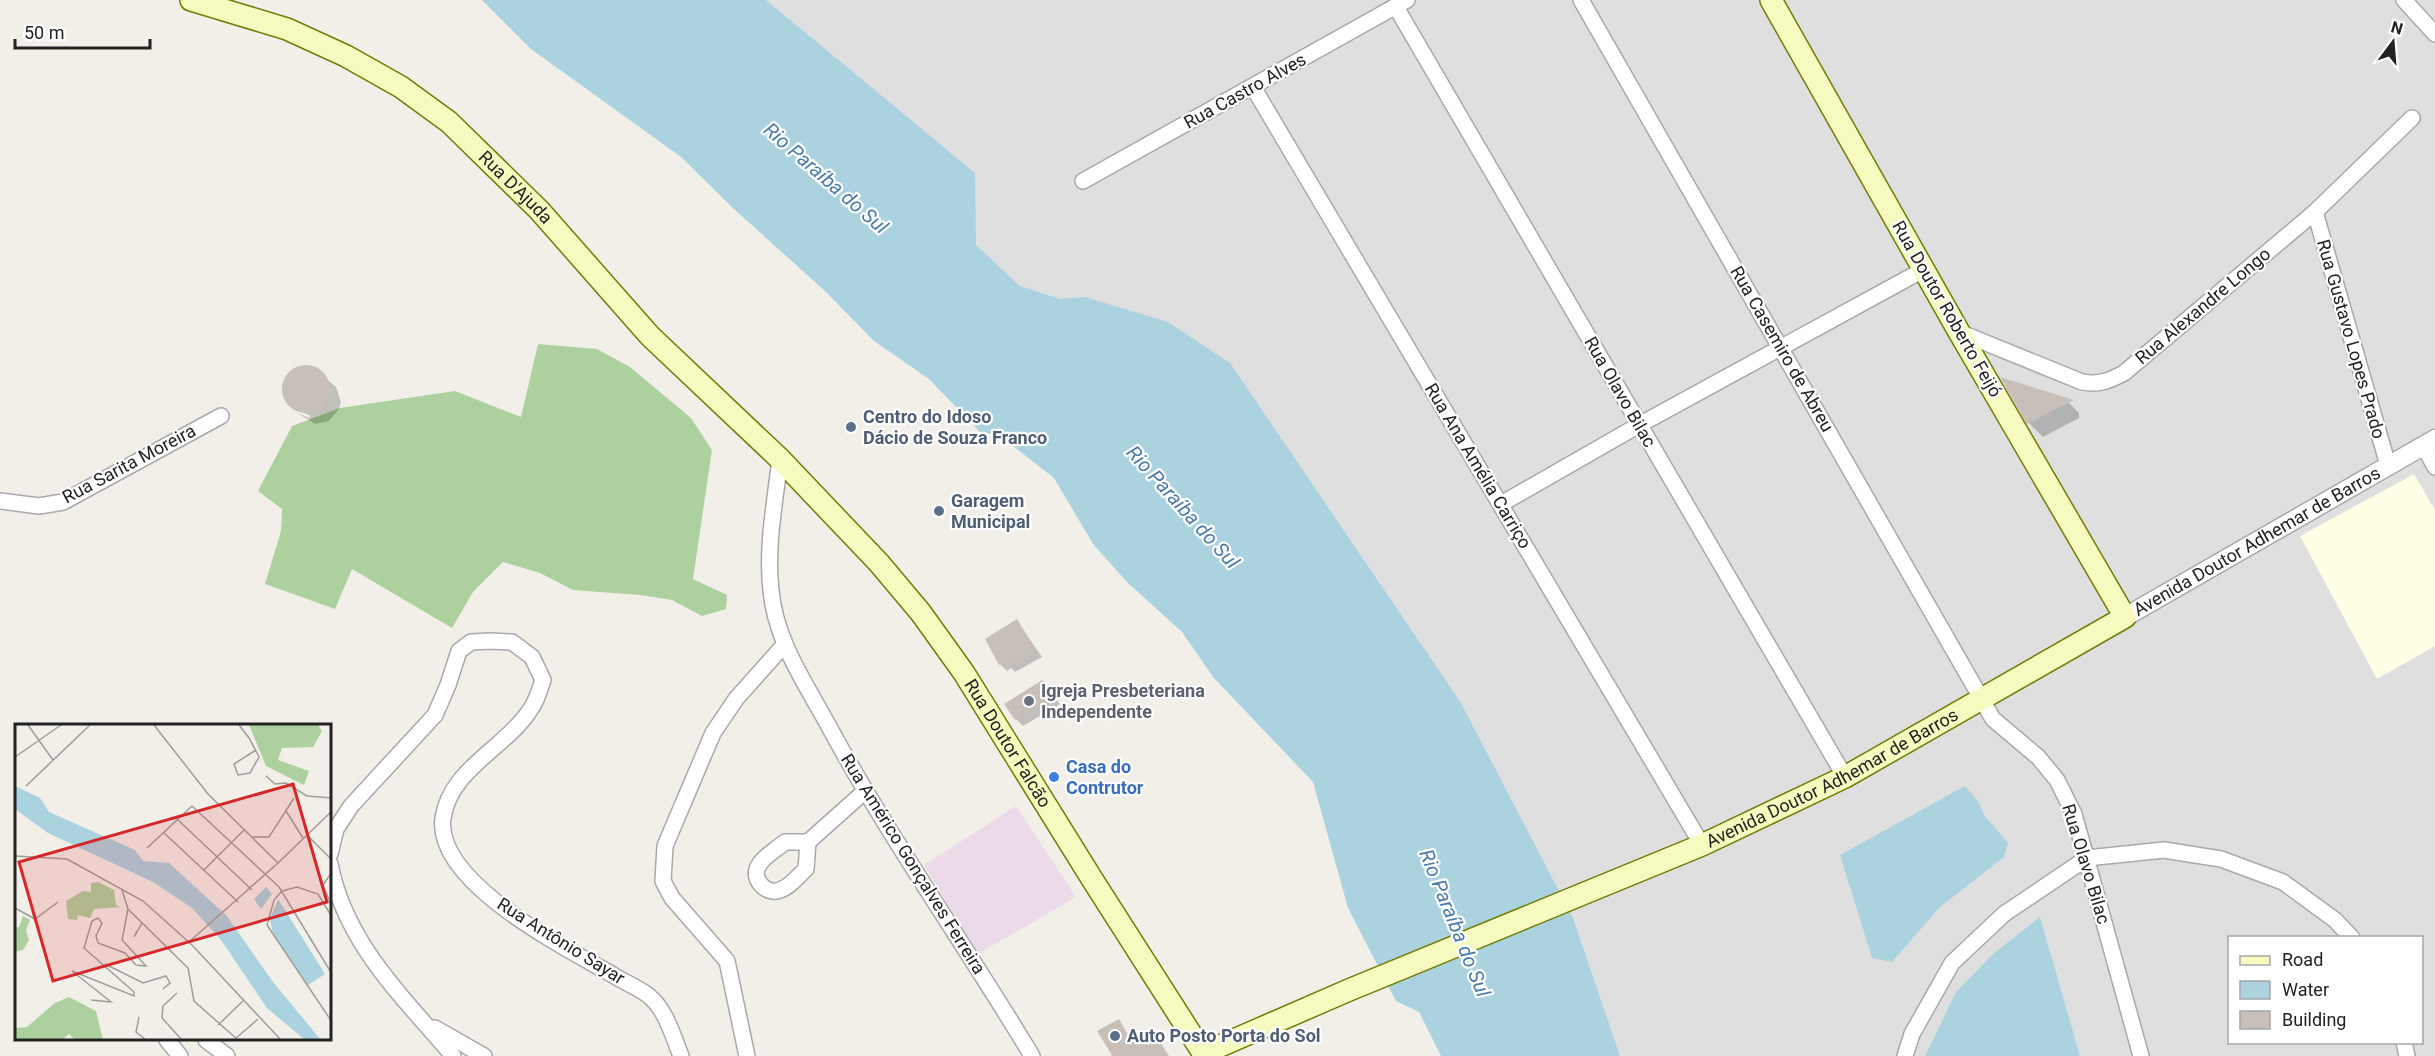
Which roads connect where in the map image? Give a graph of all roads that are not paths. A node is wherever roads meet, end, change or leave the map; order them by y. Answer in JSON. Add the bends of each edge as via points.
{"nodes":[{"id":1,"x":191,"y":0,"type":"edge"},
{"id":2,"x":1581,"y":0,"type":"edge"},
{"id":3,"x":1772,"y":0,"type":"edge"},
{"id":4,"x":2404,"y":0,"type":"edge"},
{"id":5,"x":1401,"y":3,"type":"edge"},
{"id":6,"x":2435,"y":34,"type":"edge"},
{"id":7,"x":1253,"y":87,"type":"junction"},
{"id":8,"x":2412,"y":118,"type":"dead end"},
{"id":9,"x":1083,"y":180,"type":"dead end"},
{"id":10,"x":2315,"y":212,"type":"junction"},
{"id":11,"x":1923,"y":270,"type":"junction"},
{"id":12,"x":1959,"y":332,"type":"junction"},
{"id":13,"x":1781,"y":347,"type":"junction"},
{"id":14,"x":221,"y":416,"type":"dead end"},
{"id":15,"x":1639,"y":425,"type":"junction"},
{"id":16,"x":2429,"y":442,"type":"edge"},
{"id":17,"x":780,"y":459,"type":"junction"},
{"id":18,"x":2388,"y":465,"type":"junction"},
{"id":19,"x":2435,"y":467,"type":"edge"},
{"id":20,"x":0,"y":501,"type":"edge"},
{"id":21,"x":1501,"y":504,"type":"junction"},
{"id":22,"x":2125,"y":617,"type":"junction"},
{"id":23,"x":784,"y":645,"type":"junction"},
{"id":24,"x":1981,"y":700,"type":"junction"},
{"id":25,"x":1845,"y":777,"type":"junction"},
{"id":26,"x":864,"y":792,"type":"junction"},
{"id":27,"x":808,"y":842,"type":"dead end"},
{"id":28,"x":1702,"y":845,"type":"junction"},
{"id":29,"x":332,"y":846,"type":"edge"},
{"id":30,"x":2087,"y":858,"type":"junction"},
{"id":31,"x":332,"y":872,"type":"edge"},
{"id":32,"x":2350,"y":936,"type":"edge"},
{"id":33,"x":425,"y":1022,"type":"junction"},
{"id":34,"x":168,"y":1041,"type":"edge"},
{"id":35,"x":207,"y":1041,"type":"edge"},
{"id":36,"x":1202,"y":1055,"type":"edge"},
{"id":37,"x":180,"y":1056,"type":"edge"},
{"id":38,"x":227,"y":1056,"type":"edge"},
{"id":39,"x":453,"y":1056,"type":"edge"},
{"id":40,"x":484,"y":1056,"type":"edge"},
{"id":41,"x":681,"y":1056,"type":"edge"},
{"id":42,"x":747,"y":1056,"type":"edge"},
{"id":43,"x":1032,"y":1056,"type":"edge"},
{"id":44,"x":1905,"y":1056,"type":"edge"},
{"id":45,"x":2141,"y":1056,"type":"edge"}],
"edges":[{"from":1,"to":17,"type":"main road","name":"Rua D'Ajuda","via":[[287,29],[346,56],[401,87],[449,122],[539,210],[650,336]]},
{"from":2,"to":13,"type":"street","name":"Rua Casemiro de Abreu"},
{"from":3,"to":11,"type":"main road","name":"Rua Doutor Roberto Feijó"},
{"from":4,"to":6,"type":"street"},
{"from":5,"to":7,"type":"street","name":"Rua Castro Alves"},
{"from":5,"to":15,"type":"street","name":"Rua Olavo Bilac"},
{"from":7,"to":9,"type":"street","name":"Rua Castro Alves"},
{"from":7,"to":21,"type":"street","name":"Rua Ana Amélia Carriço"},
{"from":8,"to":10,"type":"street","name":"Rua Alexandre Longo"},
{"from":10,"to":12,"type":"street","name":"Rua Alexandre Longo","via":[[2110,381],[2082,382]]},
{"from":10,"to":18,"type":"street","name":"Rua Gustavo Lopes Prado"},
{"from":11,"to":12,"type":"main road","name":"Rua Doutor Roberto Feijó"},
{"from":11,"to":13,"type":"street"},
{"from":12,"to":22,"type":"main road","name":"Rua Doutor Roberto Feijó"},
{"from":13,"to":15,"type":"street"},
{"from":13,"to":24,"type":"street","name":"Rua Casemiro de Abreu"},
{"from":14,"to":20,"type":"street","name":"Rua Sarita Moreira","via":[[63,502],[39,506]]},
{"from":15,"to":21,"type":"street"},
{"from":15,"to":25,"type":"street","name":"Rua Olavo Bilac"},
{"from":16,"to":18,"type":"street","name":"Avenida Doutor Adhemar de Barros"},
{"from":16,"to":19,"type":"street"},
{"from":17,"to":23,"type":"street","name":"Rua Américo Gonçalves Ferreira","via":[[771,543],[771,591]]},
{"from":17,"to":36,"type":"main road","name":"Rua Doutor Falcão","via":[[879,563],[964,673]]},
{"from":18,"to":22,"type":"street","name":"Avenida Doutor Adhemar de Barros"},
{"from":21,"to":28,"type":"street","name":"Rua Ana Amélia Carriço"},
{"from":22,"to":24,"type":"main road","name":"Avenida Doutor Adhemar de Barros"},
{"from":23,"to":26,"type":"street","name":"Rua Américo Gonçalves Ferreira"},
{"from":23,"to":42,"type":"street","via":[[735,699],[713,732],[665,846],[663,881],[672,898],[727,961]]},
{"from":24,"to":25,"type":"main road","name":"Avenida Doutor Adhemar de Barros"},
{"from":24,"to":30,"type":"street","name":"Rua Olavo Bilac","via":[[1993,720],[2038,757],[2056,780],[2074,814]]},
{"from":25,"to":28,"type":"main road","name":"Avenida Doutor Adhemar de Barros"},
{"from":26,"to":27,"type":"street"},
{"from":26,"to":43,"type":"street","name":"Rua Américo Gonçalves Ferreira"},
{"from":28,"to":36,"type":"main road","name":"Avenida Doutor Adhemar de Barros","via":[[1349,990]]},
{"from":29,"to":41,"type":"street","name":"Rua Antônio Sayar","via":[[336,829],[351,806],[435,715],[459,651],[471,642],[512,642],[532,657],[543,680],[538,696],[528,715],[452,791],[443,818],[444,839],[464,874],[505,908],[547,937],[650,996],[667,1020]]},
{"from":30,"to":32,"type":"street","via":[[2164,850],[2221,859],[2283,882]]},
{"from":30,"to":44,"type":"street","via":[[2004,914],[1952,963],[1912,1034]]},
{"from":30,"to":45,"type":"street","name":"Rua Olavo Bilac"},
{"from":31,"to":33,"type":"street","via":[[342,909],[362,943]]},
{"from":33,"to":39,"type":"street"},
{"from":33,"to":40,"type":"street"},
{"from":34,"to":37,"type":"street"},
{"from":35,"to":38,"type":"street"}]}
